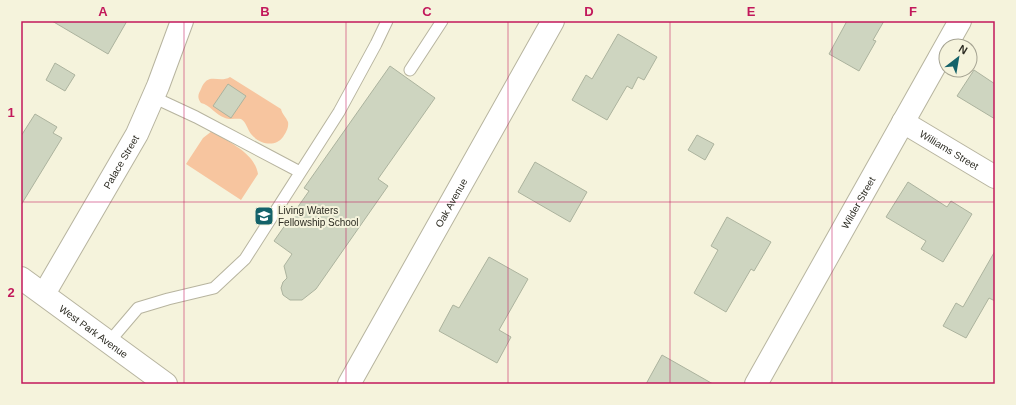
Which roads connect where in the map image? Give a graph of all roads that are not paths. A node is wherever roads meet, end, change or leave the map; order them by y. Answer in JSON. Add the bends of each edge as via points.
{"nodes":[{"id":1,"x":182,"y":21,"type":"edge"},
{"id":2,"x":387,"y":21,"type":"edge"},
{"id":3,"x":442,"y":21,"type":"edge"},
{"id":4,"x":553,"y":21,"type":"edge"},
{"id":5,"x":960,"y":21,"type":"edge"},
{"id":6,"x":410,"y":70,"type":"dead end"},
{"id":7,"x":153,"y":97,"type":"junction"},
{"id":8,"x":903,"y":122,"type":"junction"},
{"id":9,"x":300,"y":172,"type":"junction"},
{"id":10,"x":995,"y":177,"type":"edge"},
{"id":11,"x":21,"y":278,"type":"edge"},
{"id":12,"x":44,"y":294,"type":"junction"},
{"id":13,"x":109,"y":342,"type":"junction"},
{"id":14,"x":166,"y":384,"type":"edge"},
{"id":15,"x":348,"y":384,"type":"edge"},
{"id":16,"x":756,"y":384,"type":"edge"}],
"edges":[{"from":1,"to":7,"type":"street","name":"Palace Street"},
{"from":2,"to":9,"type":"lane","via":[[339,112]]},
{"from":3,"to":6,"type":"lane"},
{"from":4,"to":15,"type":"street","name":"Oak Avenue"},
{"from":5,"to":8,"type":"street","name":"Wilder Street"},
{"from":7,"to":9,"type":"lane"},
{"from":7,"to":12,"type":"street","name":"Palace Street","via":[[137,134]]},
{"from":8,"to":10,"type":"street","name":"Williams Street"},
{"from":8,"to":16,"type":"street","name":"Wilder Street"},
{"from":9,"to":13,"type":"lane","via":[[245,259],[214,288],[168,298],[138,308]]},
{"from":11,"to":12,"type":"street","name":"West Park Avenue"},
{"from":12,"to":13,"type":"street","name":"West Park Avenue"},
{"from":13,"to":14,"type":"street","name":"West Park Avenue"}]}
